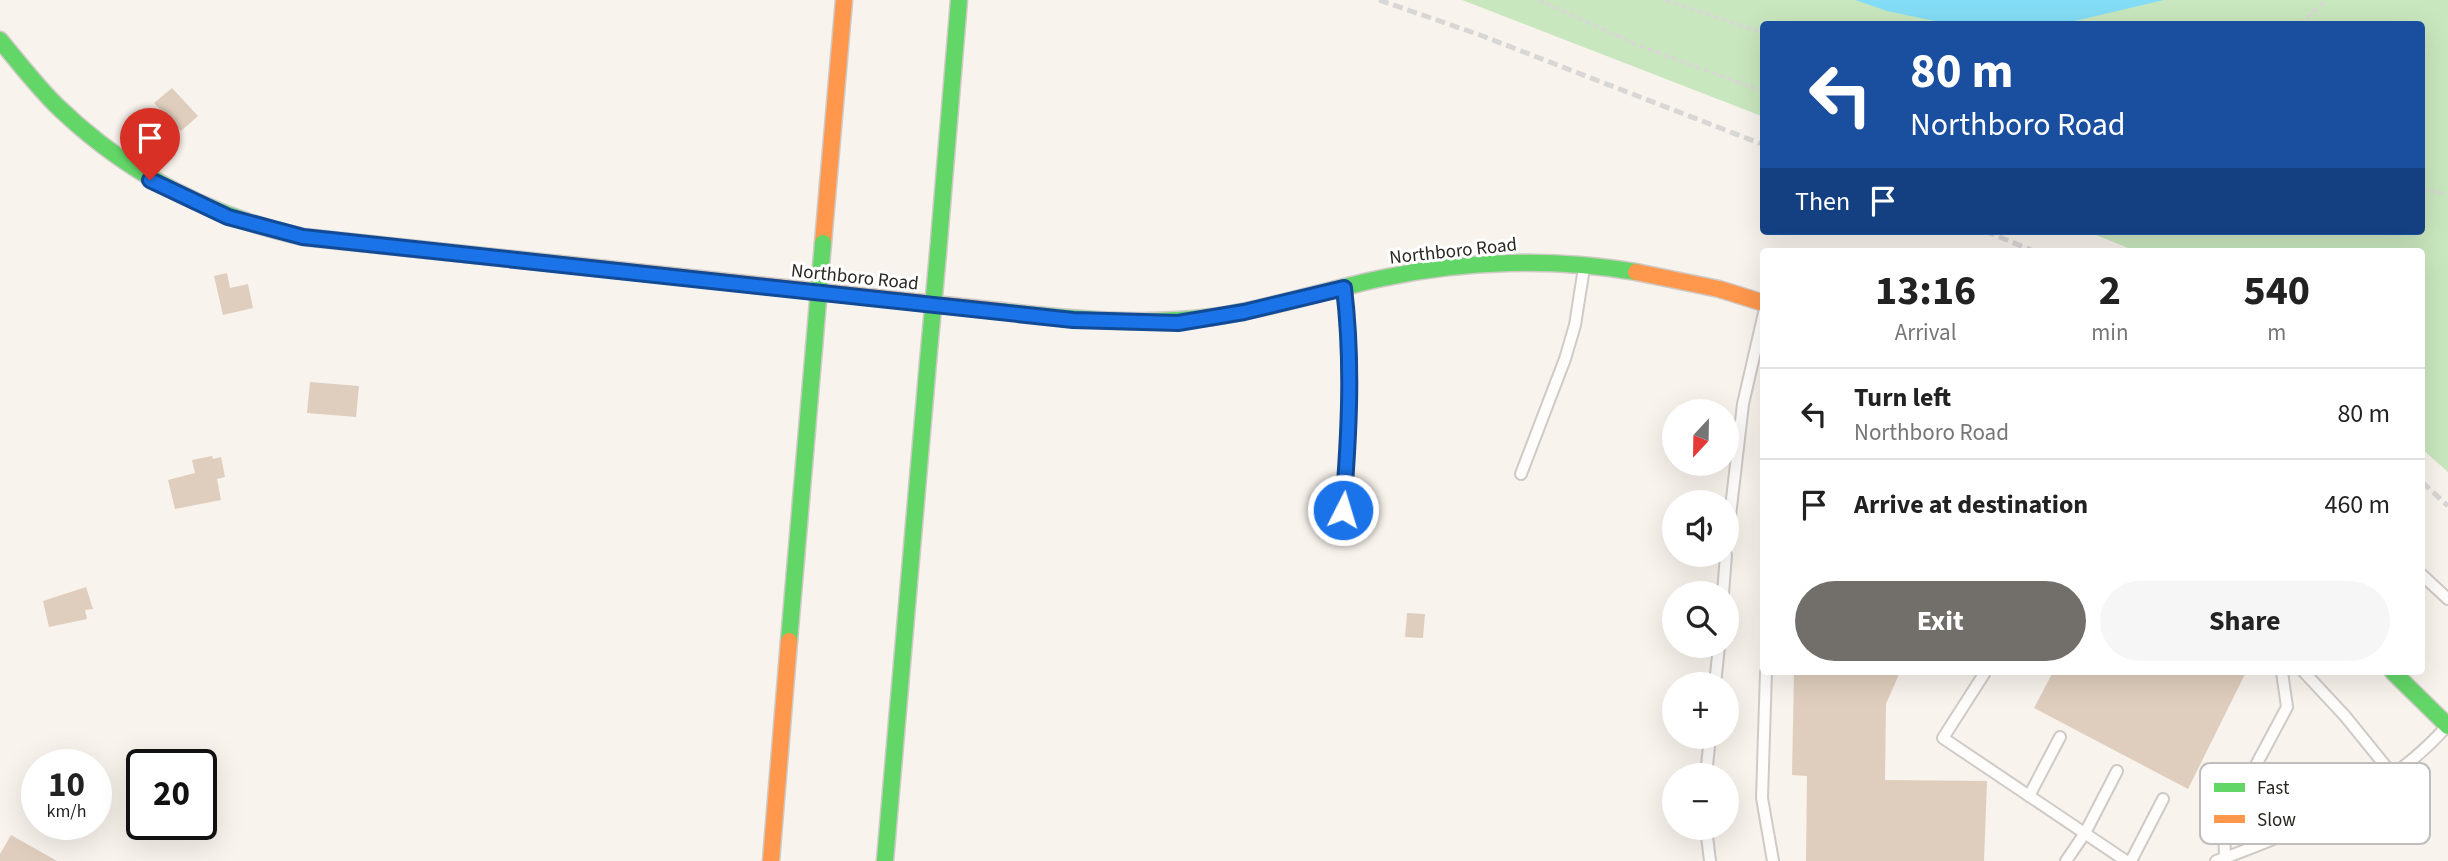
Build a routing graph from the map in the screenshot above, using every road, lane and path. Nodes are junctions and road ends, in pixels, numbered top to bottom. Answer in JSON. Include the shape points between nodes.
{"nodes":[{"id":1,"x":844,"y":0,"type":"edge"},
{"id":2,"x":959,"y":0,"type":"edge"},
{"id":3,"x":1539,"y":0,"type":"edge"},
{"id":4,"x":1665,"y":0,"type":"edge"},
{"id":5,"x":2326,"y":0,"type":"edge"},
{"id":6,"x":2304,"y":21,"type":"edge"},
{"id":7,"x":1760,"y":32,"type":"edge"},
{"id":8,"x":0,"y":40,"type":"edge"},
{"id":9,"x":1760,"y":91,"type":"edge"},
{"id":10,"x":2425,"y":190,"type":"edge"},
{"id":11,"x":2448,"y":194,"type":"edge"},
{"id":12,"x":1585,"y":265,"type":"junction"},
{"id":13,"x":1344,"y":288,"type":"junction"},
{"id":14,"x":1760,"y":302,"type":"edge"},
{"id":15,"x":1760,"y":330,"type":"edge"},
{"id":16,"x":1521,"y":474,"type":"dead end"},
{"id":17,"x":1733,"y":490,"type":"edge"},
{"id":18,"x":1343,"y":510,"type":"dead end"},
{"id":19,"x":2425,"y":578,"type":"edge"},
{"id":20,"x":2448,"y":599,"type":"edge"},
{"id":21,"x":1766,"y":675,"type":"edge"},
{"id":22,"x":1983,"y":675,"type":"edge"},
{"id":23,"x":2282,"y":675,"type":"edge"},
{"id":24,"x":2307,"y":675,"type":"edge"},
{"id":25,"x":2396,"y":675,"type":"edge"},
{"id":26,"x":2445,"y":718,"type":"edge"},
{"id":27,"x":2060,"y":737,"type":"dead end"},
{"id":28,"x":893,"y":738,"type":"junction"},
{"id":29,"x":2257,"y":763,"type":"edge"},
{"id":30,"x":2383,"y":763,"type":"edge"},
{"id":31,"x":2406,"y":763,"type":"edge"},
{"id":32,"x":2117,"y":771,"type":"dead end"},
{"id":33,"x":2029,"y":796,"type":"junction"},
{"id":34,"x":2163,"y":799,"type":"dead end"},
{"id":35,"x":2085,"y":833,"type":"junction"},
{"id":36,"x":1707,"y":840,"type":"edge"},
{"id":37,"x":2262,"y":844,"type":"edge"},
{"id":38,"x":2220,"y":860,"type":"edge"},
{"id":39,"x":771,"y":861,"type":"edge"},
{"id":40,"x":885,"y":861,"type":"edge"},
{"id":41,"x":892,"y":861,"type":"edge"},
{"id":42,"x":1710,"y":861,"type":"edge"},
{"id":43,"x":1773,"y":861,"type":"edge"},
{"id":44,"x":2066,"y":861,"type":"edge"},
{"id":45,"x":2129,"y":861,"type":"edge"}],
"edges":[{"from":1,"to":39,"type":"main road","bridge":true},
{"from":2,"to":28,"type":"main road","bridge":true},
{"from":3,"to":9,"type":"path","via":[[1637,45]]},
{"from":4,"to":7,"type":"path"},
{"from":5,"to":6,"type":"path"},
{"from":8,"to":13,"type":"main road","name":"Northboro Road","via":[[56,105],[139,173],[200,206],[277,232],[1100,322],[1200,320]]},
{"from":10,"to":11,"type":"path"},
{"from":12,"to":13,"type":"main road","name":"Northboro Road","via":[[1462,267],[1390,276]]},
{"from":12,"to":14,"type":"main road","name":"Northboro Road","via":[[1675,277]]},
{"from":12,"to":16,"type":"lane","via":[[1575,325]]},
{"from":13,"to":18,"type":"lane","via":[[1350,381]]},
{"from":15,"to":17,"type":"lane","via":[[1743,404]]},
{"from":19,"to":20,"type":"lane"},
{"from":21,"to":43,"type":"lane","via":[[1762,798]]},
{"from":22,"to":33,"type":"lane","via":[[1943,738]]},
{"from":23,"to":29,"type":"lane","via":[[2287,707]]},
{"from":24,"to":30,"type":"lane"},
{"from":25,"to":26,"type":"main road"},
{"from":26,"to":31,"type":"lane","via":[[2433,741]]},
{"from":27,"to":33,"type":"lane"},
{"from":28,"to":40,"type":"main road"},
{"from":28,"to":41,"type":"main road"},
{"from":32,"to":35,"type":"lane"},
{"from":33,"to":35,"type":"lane"},
{"from":34,"to":45,"type":"lane"},
{"from":35,"to":44,"type":"lane"},
{"from":35,"to":45,"type":"lane"},
{"from":36,"to":42,"type":"lane"},
{"from":37,"to":38,"type":"lane"}]}
